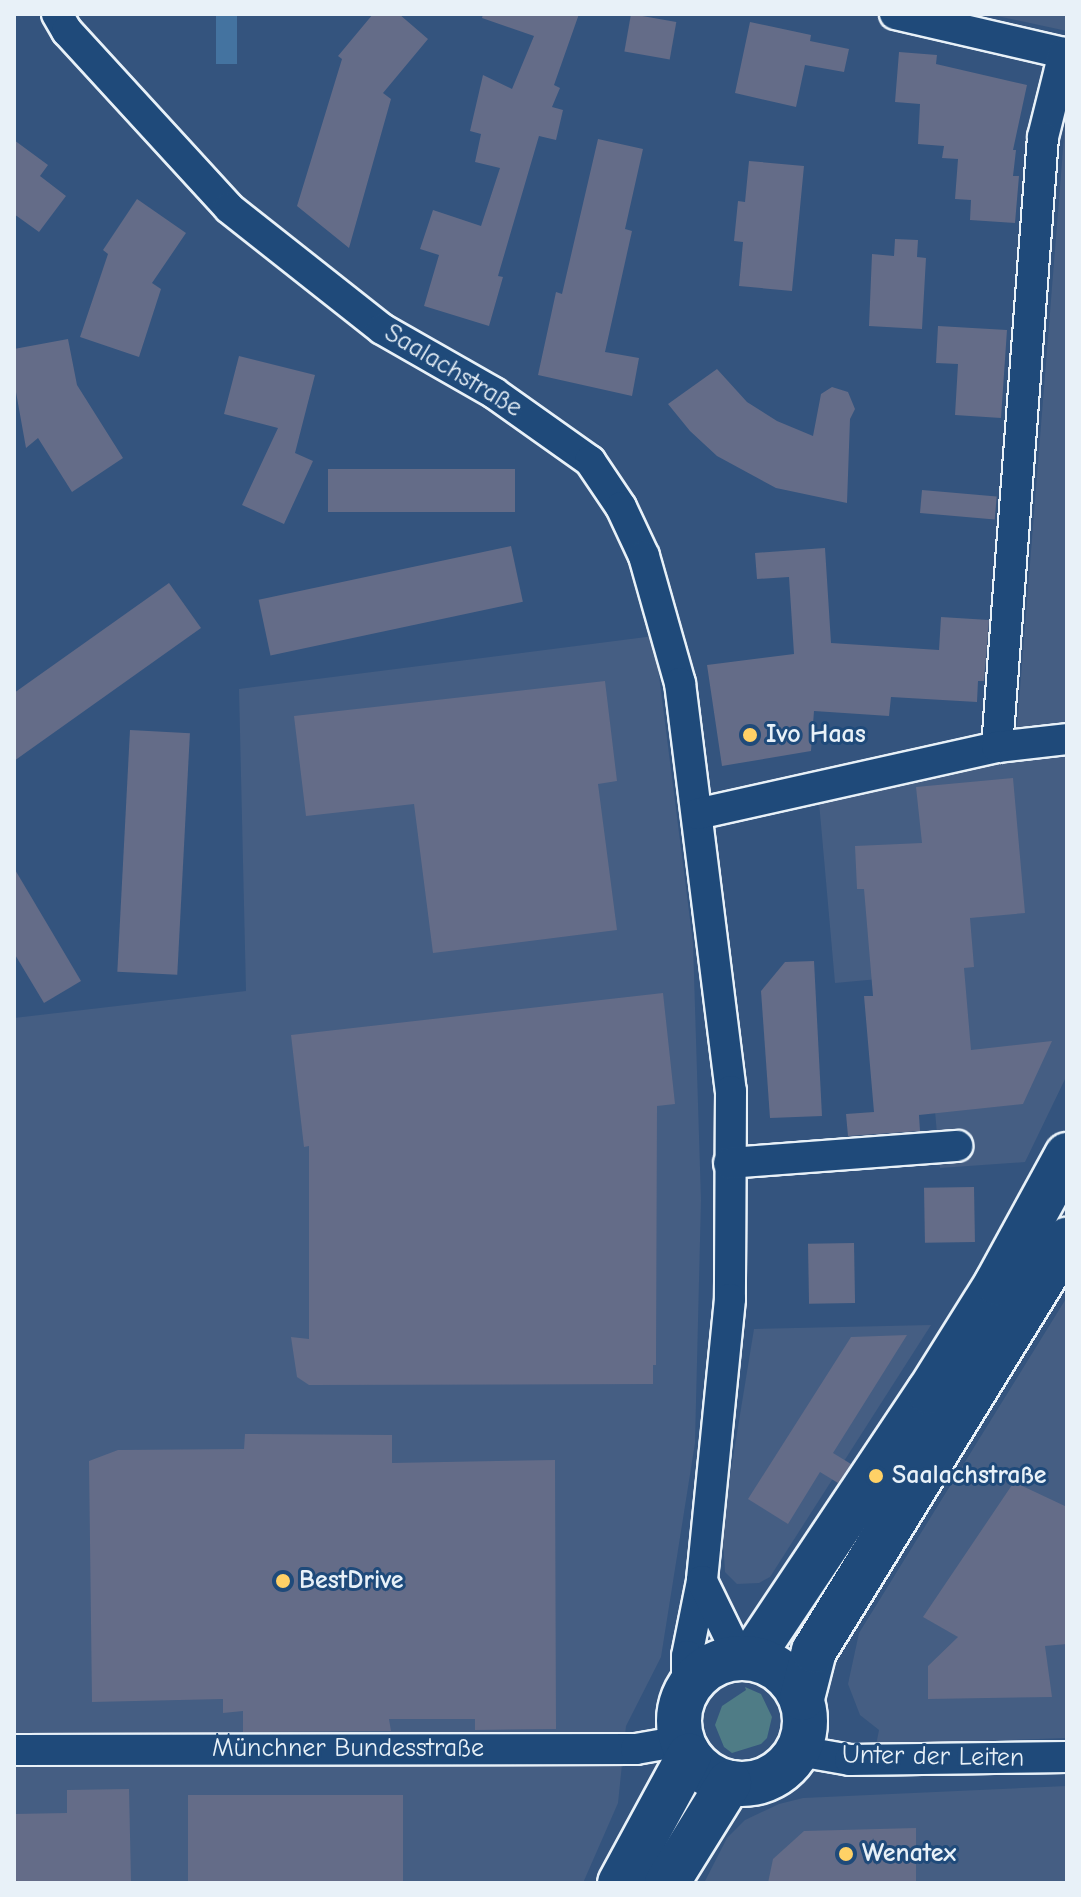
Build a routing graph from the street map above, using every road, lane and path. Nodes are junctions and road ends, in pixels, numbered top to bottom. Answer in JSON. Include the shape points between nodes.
{"nodes":[{"id":1,"x":57,"y":14,"type":"edge"},
{"id":2,"x":895,"y":14,"type":"edge"},
{"id":3,"x":1067,"y":739,"type":"edge"},
{"id":4,"x":997,"y":747,"type":"junction"},
{"id":5,"x":697,"y":814,"type":"junction"},
{"id":6,"x":957,"y":1146,"type":"dead end"},
{"id":7,"x":1067,"y":1155,"type":"edge"},
{"id":8,"x":729,"y":1163,"type":"junction"},
{"id":9,"x":1067,"y":1239,"type":"edge"},
{"id":10,"x":702,"y":1581,"type":"junction"},
{"id":11,"x":746,"y":1657,"type":"junction"},
{"id":12,"x":687,"y":1688,"type":"junction"},
{"id":13,"x":802,"y":1698,"type":"junction"},
{"id":14,"x":685,"y":1748,"type":"junction"},
{"id":15,"x":14,"y":1750,"type":"edge"},
{"id":16,"x":799,"y":1751,"type":"junction"},
{"id":17,"x":1067,"y":1757,"type":"edge"},
{"id":18,"x":729,"y":1783,"type":"junction"},
{"id":19,"x":620,"y":1883,"type":"edge"},
{"id":20,"x":667,"y":1883,"type":"edge"}],
"edges":[{"from":1,"to":5,"type":"street","name":"Saalachstraße","via":[[229,208],[382,329],[494,393],[590,461],[621,507],[644,556],[670,640]]},
{"from":2,"to":4,"type":"street","via":[[1064,53],[1043,137]]},
{"from":3,"to":4,"type":"street"},
{"from":4,"to":5,"type":"street"},
{"from":5,"to":8,"type":"street","name":"Saalachstraße","via":[[731,1091]]},
{"from":6,"to":8,"type":"street"},
{"from":7,"to":11,"type":"main road","via":[[937,1380]]},
{"from":8,"to":10,"type":"street","name":"Saalachstraße","via":[[730,1299]]},
{"from":9,"to":13,"type":"main road","via":[[814,1651]]},
{"from":10,"to":11,"type":"street"},
{"from":10,"to":12,"type":"street","name":"Saalachstraße","via":[[687,1656]]},
{"from":11,"to":12,"type":"main road","via":[[719,1661]]},
{"from":11,"to":13,"type":"main road","via":[[773,1665]]},
{"from":12,"to":14,"type":"main road","via":[[679,1714]]},
{"from":13,"to":16,"type":"main road","via":[[805,1725]]},
{"from":14,"to":15,"type":"street","name":"Münchner Bundesstraße"},
{"from":14,"to":18,"type":"main road","via":[[713,1778]]},
{"from":14,"to":19,"type":"main road"},
{"from":16,"to":17,"type":"street","name":"Unter der Leiten","via":[[850,1760]]},
{"from":16,"to":18,"type":"main road","via":[[769,1779]]},
{"from":18,"to":20,"type":"main road"}]}
